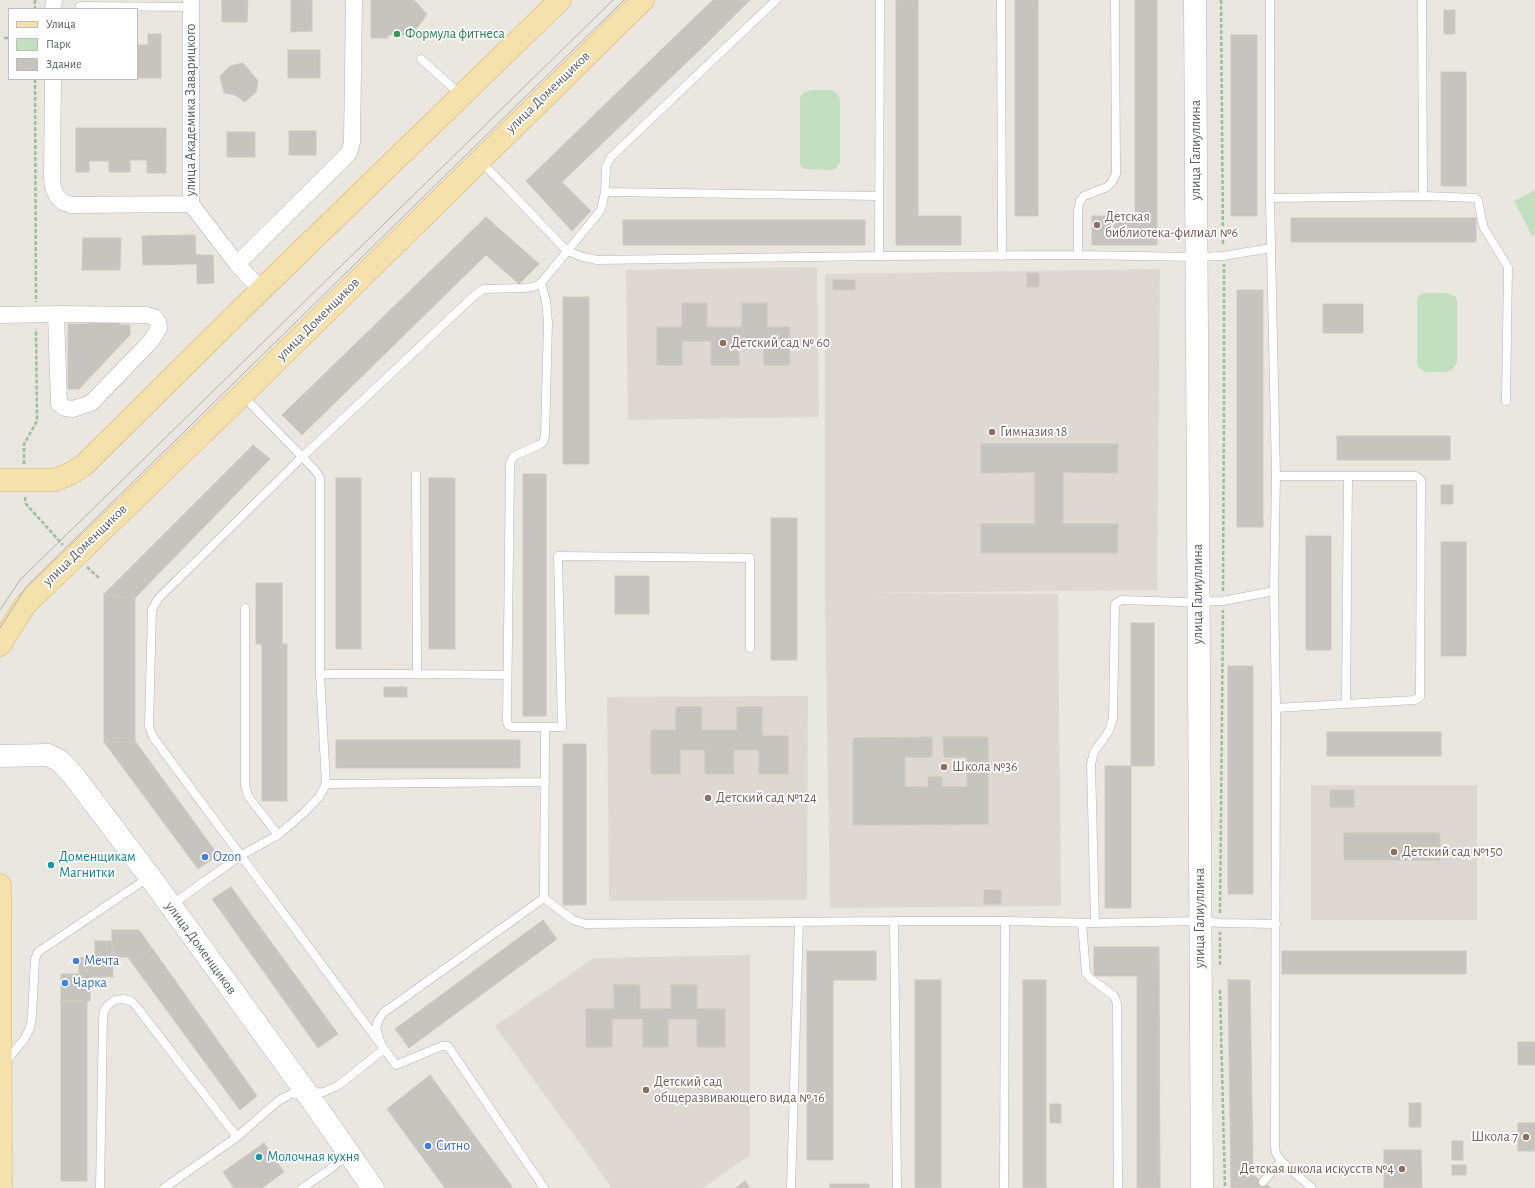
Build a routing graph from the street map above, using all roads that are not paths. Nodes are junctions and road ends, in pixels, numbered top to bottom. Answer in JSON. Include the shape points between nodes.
{"nodes":[{"id":1,"x":354,"y":0,"type":"edge"},
{"id":2,"x":643,"y":0,"type":"edge"},
{"id":3,"x":776,"y":0,"type":"edge"},
{"id":4,"x":880,"y":0,"type":"edge"},
{"id":5,"x":1001,"y":0,"type":"edge"},
{"id":6,"x":1115,"y":0,"type":"edge"},
{"id":7,"x":1195,"y":0,"type":"edge"},
{"id":8,"x":1270,"y":0,"type":"edge"},
{"id":9,"x":1422,"y":0,"type":"edge"},
{"id":10,"x":553,"y":2,"type":"edge"},
{"id":11,"x":191,"y":4,"type":"edge"},
{"id":12,"x":80,"y":6,"type":"dead end"},
{"id":13,"x":421,"y":59,"type":"dead end"},
{"id":14,"x":53,"y":80,"type":"edge"},
{"id":15,"x":461,"y":96,"type":"junction"},
{"id":16,"x":478,"y":160,"type":"junction"},
{"id":17,"x":605,"y":192,"type":"junction"},
{"id":18,"x":878,"y":196,"type":"junction"},
{"id":19,"x":1423,"y":196,"type":"junction"},
{"id":20,"x":1270,"y":198,"type":"junction"},
{"id":21,"x":191,"y":204,"type":"junction"},
{"id":22,"x":1271,"y":248,"type":"junction"},
{"id":23,"x":567,"y":251,"type":"junction"},
{"id":24,"x":1078,"y":255,"type":"junction"},
{"id":25,"x":879,"y":256,"type":"junction"},
{"id":26,"x":1002,"y":256,"type":"junction"},
{"id":27,"x":1196,"y":257,"type":"junction"},
{"id":28,"x":237,"y":264,"type":"junction"},
{"id":29,"x":541,"y":282,"type":"junction"},
{"id":30,"x":261,"y":290,"type":"junction"},
{"id":31,"x":56,"y":314,"type":"junction"},
{"id":32,"x":0,"y":315,"type":"edge"},
{"id":33,"x":242,"y":395,"type":"junction"},
{"id":34,"x":1506,"y":401,"type":"dead end"},
{"id":35,"x":302,"y":458,"type":"junction"},
{"id":36,"x":416,"y":475,"type":"dead end"},
{"id":37,"x":1276,"y":476,"type":"junction"},
{"id":38,"x":1348,"y":476,"type":"junction"},
{"id":39,"x":0,"y":480,"type":"edge"},
{"id":40,"x":1274,"y":591,"type":"junction"},
{"id":41,"x":1198,"y":601,"type":"junction"},
{"id":42,"x":245,"y":608,"type":"dead end"},
{"id":43,"x":0,"y":645,"type":"edge"},
{"id":44,"x":750,"y":648,"type":"dead end"},
{"id":45,"x":320,"y":674,"type":"junction"},
{"id":46,"x":417,"y":674,"type":"junction"},
{"id":47,"x":507,"y":675,"type":"junction"},
{"id":48,"x":1346,"y":703,"type":"junction"},
{"id":49,"x":1276,"y":708,"type":"junction"},
{"id":50,"x":545,"y":727,"type":"junction"},
{"id":51,"x":0,"y":756,"type":"edge"},
{"id":52,"x":545,"y":782,"type":"junction"},
{"id":53,"x":326,"y":784,"type":"junction"},
{"id":54,"x":278,"y":834,"type":"junction"},
{"id":55,"x":240,"y":856,"type":"junction"},
{"id":56,"x":150,"y":877,"type":"junction"},
{"id":57,"x":0,"y":885,"type":"edge"},
{"id":58,"x":544,"y":898,"type":"junction"},
{"id":59,"x":171,"y":906,"type":"junction"},
{"id":60,"x":894,"y":921,"type":"junction"},
{"id":61,"x":1005,"y":921,"type":"junction"},
{"id":62,"x":1200,"y":921,"type":"junction"},
{"id":63,"x":799,"y":922,"type":"junction"},
{"id":64,"x":1082,"y":923,"type":"junction"},
{"id":65,"x":1094,"y":923,"type":"junction"},
{"id":66,"x":1276,"y":924,"type":"junction"},
{"id":67,"x":384,"y":1050,"type":"junction"},
{"id":68,"x":1,"y":1069,"type":"junction"},
{"id":69,"x":306,"y":1092,"type":"junction"},
{"id":70,"x":237,"y":1137,"type":"junction"},
{"id":71,"x":349,"y":1154,"type":"junction"},
{"id":72,"x":1281,"y":1161,"type":"junction"},
{"id":73,"x":1263,"y":1182,"type":"dead end"},
{"id":74,"x":1,"y":1188,"type":"edge"},
{"id":75,"x":100,"y":1188,"type":"edge"},
{"id":76,"x":164,"y":1188,"type":"edge"},
{"id":77,"x":302,"y":1188,"type":"edge"},
{"id":78,"x":373,"y":1188,"type":"edge"},
{"id":79,"x":544,"y":1188,"type":"edge"},
{"id":80,"x":791,"y":1188,"type":"edge"},
{"id":81,"x":897,"y":1188,"type":"edge"},
{"id":82,"x":1004,"y":1188,"type":"edge"},
{"id":83,"x":1118,"y":1188,"type":"edge"},
{"id":84,"x":1202,"y":1188,"type":"edge"},
{"id":85,"x":1312,"y":1188,"type":"edge"}],
"edges":[{"from":1,"to":28,"type":"street","via":[[352,142],[349,153]]},
{"from":2,"to":16,"type":"main road","name":"улица Доменщиков"},
{"from":3,"to":17,"type":"lane","via":[[612,157],[606,167]]},
{"from":4,"to":18,"type":"lane"},
{"from":5,"to":26,"type":"lane"},
{"from":6,"to":24,"type":"lane","via":[[1116,174],[1107,187],[1084,196],[1080,201]]},
{"from":7,"to":27,"type":"street","name":"улица Галиуллина"},
{"from":8,"to":20,"type":"lane"},
{"from":9,"to":19,"type":"lane"},
{"from":10,"to":15,"type":"main road"},
{"from":11,"to":12,"type":"lane"},
{"from":11,"to":21,"type":"street","name":"улица Академика Заварицкого"},
{"from":13,"to":15,"type":"lane"},
{"from":14,"to":21,"type":"street","via":[[52,178],[53,188],[63,202],[71,205]]},
{"from":15,"to":30,"type":"main road"},
{"from":16,"to":23,"type":"lane"},
{"from":16,"to":33,"type":"main road","name":"улица Доменщиков"},
{"from":17,"to":18,"type":"lane"},
{"from":17,"to":23,"type":"lane","via":[[601,210]]},
{"from":18,"to":25,"type":"lane"},
{"from":19,"to":20,"type":"lane"},
{"from":19,"to":34,"type":"lane","via":[[1476,198],[1480,203],[1484,228],[1508,267]]},
{"from":20,"to":22,"type":"lane"},
{"from":21,"to":28,"type":"street","name":"улица Академика Заварицкого"},
{"from":22,"to":27,"type":"lane","via":[[1224,256]]},
{"from":22,"to":37,"type":"lane"},
{"from":23,"to":25,"type":"lane","via":[[598,260]]},
{"from":23,"to":29,"type":"lane"},
{"from":24,"to":26,"type":"lane"},
{"from":24,"to":27,"type":"lane"},
{"from":25,"to":26,"type":"lane"},
{"from":27,"to":41,"type":"street","name":"улица Галиуллина"},
{"from":28,"to":30,"type":"street","name":"улица Академика Заварицкого"},
{"from":29,"to":35,"type":"lane","via":[[524,288],[484,289],[476,294]]},
{"from":29,"to":47,"type":"lane","via":[[548,322],[545,436],[541,444],[514,456],[510,463]]},
{"from":30,"to":39,"type":"main road","via":[[84,465],[55,480]]},
{"from":31,"to":31,"type":"street","via":[[146,315],[154,317],[159,328],[152,341],[91,402],[82,407],[65,408],[59,404]]},
{"from":31,"to":32,"type":"street"},
{"from":33,"to":35,"type":"lane"},
{"from":33,"to":43,"type":"main road","name":"улица Доменщиков","via":[[24,605]]},
{"from":35,"to":45,"type":"lane","via":[[318,474],[320,483]]},
{"from":35,"to":55,"type":"lane","via":[[158,599],[152,609],[150,732]]},
{"from":36,"to":46,"type":"lane"},
{"from":37,"to":38,"type":"lane"},
{"from":37,"to":40,"type":"lane"},
{"from":38,"to":48,"type":"lane"},
{"from":38,"to":48,"type":"lane","via":[[1416,476],[1421,480],[1421,686],[1420,697],[1415,700]]},
{"from":40,"to":41,"type":"lane","via":[[1223,601]]},
{"from":40,"to":49,"type":"lane"},
{"from":41,"to":62,"type":"street","name":"улица Галиуллина"},
{"from":41,"to":65,"type":"lane","via":[[1121,600],[1115,604],[1113,718],[1109,731],[1094,752],[1091,764]]},
{"from":42,"to":54,"type":"lane","via":[[245,785],[248,796]]},
{"from":44,"to":50,"type":"lane","via":[[750,558],[558,556],[562,727]]},
{"from":45,"to":46,"type":"lane"},
{"from":45,"to":53,"type":"lane"},
{"from":46,"to":47,"type":"lane"},
{"from":47,"to":50,"type":"lane","via":[[508,725]]},
{"from":48,"to":49,"type":"lane"},
{"from":49,"to":66,"type":"lane"},
{"from":50,"to":52,"type":"lane"},
{"from":51,"to":56,"type":"street","name":"улица Доменщиков","via":[[48,755],[60,761]]},
{"from":52,"to":53,"type":"lane"},
{"from":52,"to":58,"type":"lane"},
{"from":53,"to":54,"type":"lane","via":[[319,797],[306,811]]},
{"from":54,"to":55,"type":"lane"},
{"from":55,"to":59,"type":"lane"},
{"from":55,"to":67,"type":"lane"},
{"from":56,"to":59,"type":"street","name":"улица Доменщиков"},
{"from":56,"to":68,"type":"lane","via":[[38,952],[35,959],[30,1028]]},
{"from":57,"to":68,"type":"main road"},
{"from":58,"to":63,"type":"lane","via":[[573,920],[586,924]]},
{"from":58,"to":67,"type":"lane","via":[[383,1013],[376,1028]]},
{"from":59,"to":69,"type":"street","name":"улица Доменщиков"},
{"from":60,"to":61,"type":"lane"},
{"from":60,"to":63,"type":"lane"},
{"from":60,"to":81,"type":"lane"},
{"from":61,"to":64,"type":"lane"},
{"from":61,"to":82,"type":"lane"},
{"from":62,"to":65,"type":"lane"},
{"from":62,"to":66,"type":"lane"},
{"from":62,"to":84,"type":"street","name":"улица Галиуллина"},
{"from":63,"to":80,"type":"lane"},
{"from":64,"to":65,"type":"lane"},
{"from":64,"to":83,"type":"lane","via":[[1086,973],[1114,996],[1117,1003]]},
{"from":66,"to":72,"type":"lane","via":[[1275,1148]]},
{"from":67,"to":69,"type":"lane","via":[[339,1085],[324,1092]]},
{"from":67,"to":79,"type":"lane","via":[[396,1065],[442,1046],[448,1046]]},
{"from":68,"to":74,"type":"main road"},
{"from":69,"to":70,"type":"lane","via":[[291,1094],[278,1101]]},
{"from":69,"to":71,"type":"street","name":"улица Доменщиков"},
{"from":70,"to":75,"type":"lane","via":[[136,1006],[131,1001],[115,1000],[104,1011],[103,1020]]},
{"from":70,"to":76,"type":"lane"},
{"from":71,"to":77,"type":"lane"},
{"from":71,"to":78,"type":"street","name":"улица Доменщиков"},
{"from":72,"to":73,"type":"lane"},
{"from":72,"to":85,"type":"lane"}]}
